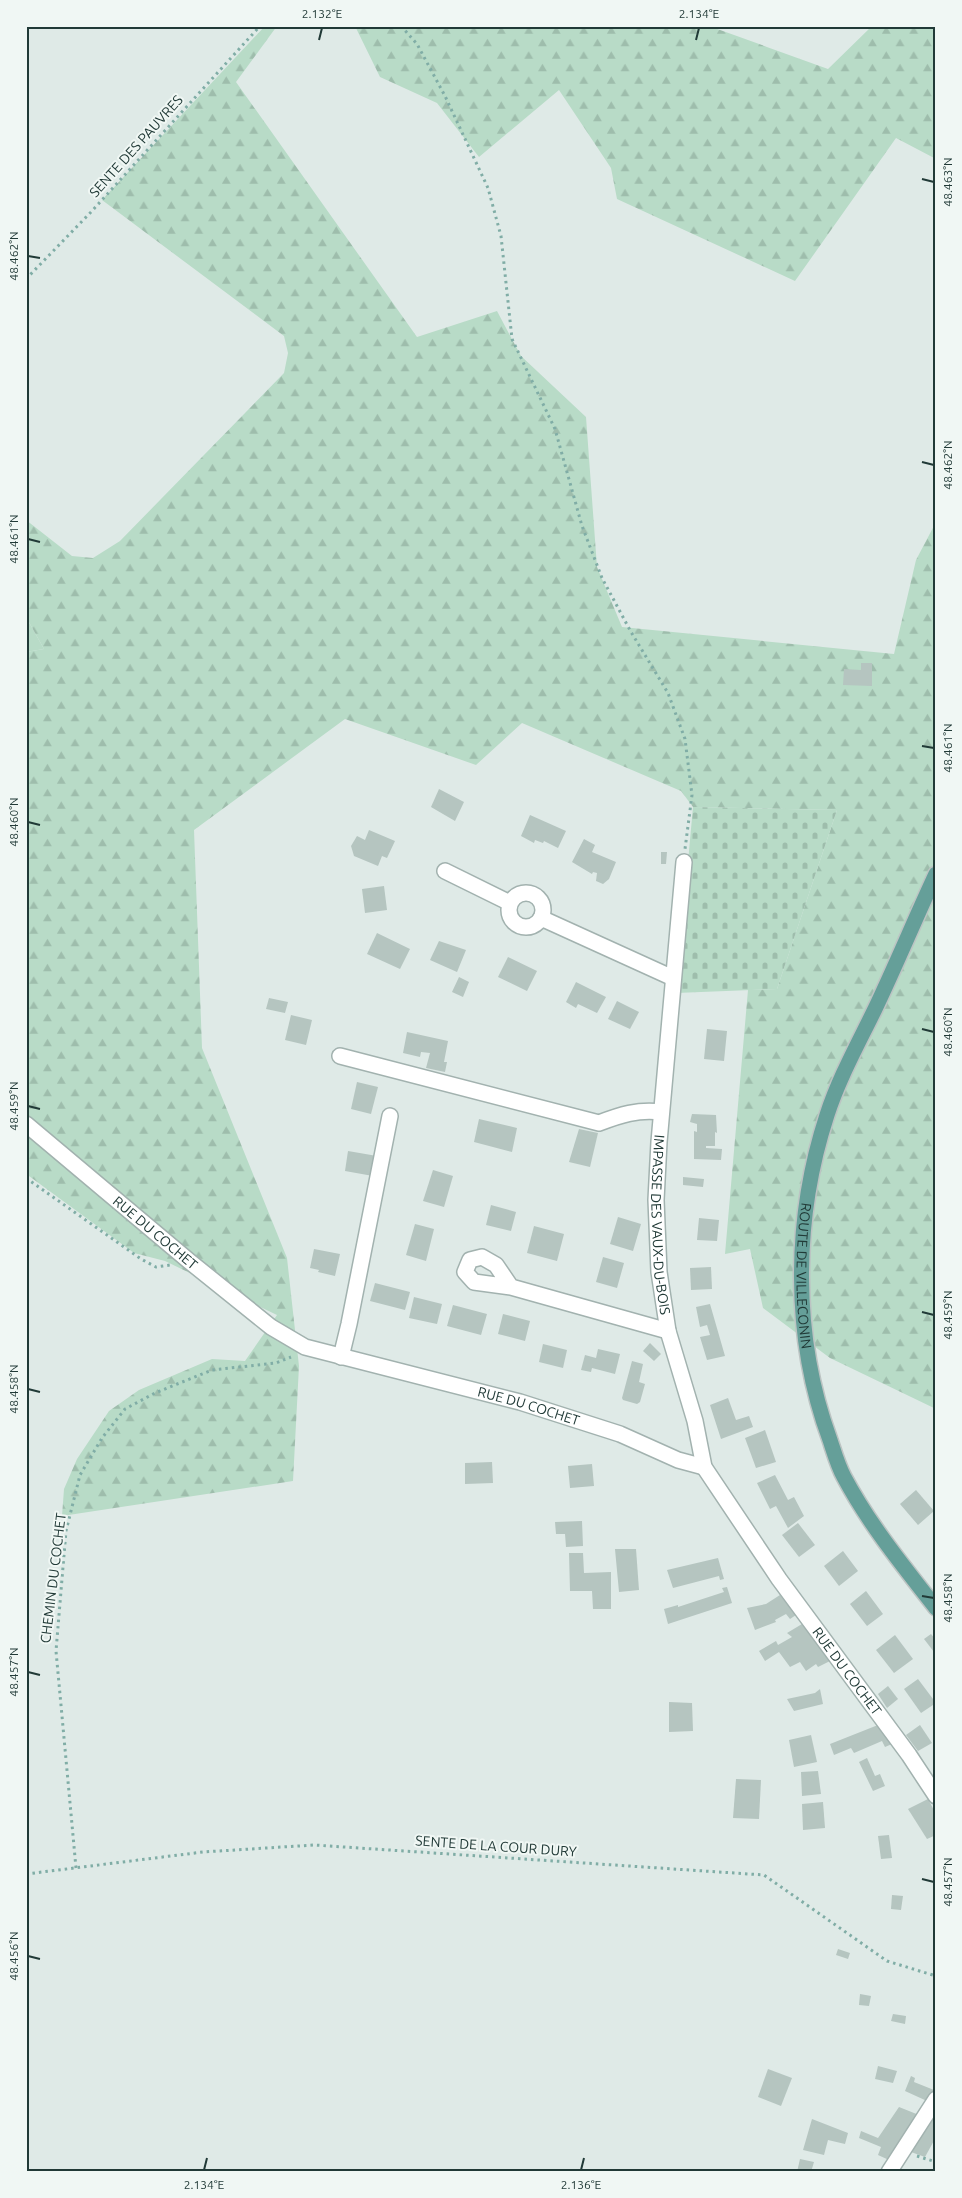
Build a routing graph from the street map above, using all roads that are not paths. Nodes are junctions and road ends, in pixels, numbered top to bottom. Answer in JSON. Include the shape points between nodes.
{"nodes":[{"id":1,"x":684,"y":862,"type":"road end"},
{"id":2,"x":445,"y":872,"type":"dead end"},
{"id":3,"x":936,"y":874,"type":"edge"},
{"id":4,"x":510,"y":902,"type":"junction"},
{"id":5,"x":541,"y":918,"type":"junction"},
{"id":6,"x":673,"y":978,"type":"junction"},
{"id":7,"x":340,"y":1056,"type":"dead end"},
{"id":8,"x":661,"y":1112,"type":"junction"},
{"id":9,"x":390,"y":1116,"type":"dead end"},
{"id":10,"x":26,"y":1124,"type":"edge"},
{"id":11,"x":511,"y":1287,"type":"dead end"},
{"id":12,"x":668,"y":1331,"type":"junction"},
{"id":13,"x":341,"y":1357,"type":"junction"},
{"id":14,"x":704,"y":1467,"type":"junction"},
{"id":15,"x":936,"y":1608,"type":"edge"},
{"id":16,"x":936,"y":1796,"type":"edge"},
{"id":17,"x":936,"y":2099,"type":"edge"},
{"id":18,"x":889,"y":2172,"type":"edge"}],
"edges":[{"from":1,"to":6,"type":"street","name":"IMPASSE DES VAUX-DU-BOIS"},
{"from":2,"to":4,"type":"street"},
{"from":3,"to":15,"type":"main road","name":"ROUTE DE VILLECONIN","via":[[827,1114],[807,1199],[802,1296],[805,1348],[819,1412],[843,1476],[884,1540]]},
{"from":4,"to":5,"type":"street","via":[[522,893],[533,894],[541,902]]},
{"from":4,"to":5,"type":"street","via":[[511,920],[521,926],[533,926]]},
{"from":5,"to":6,"type":"street"},
{"from":6,"to":8,"type":"street","name":"IMPASSE DES VAUX-DU-BOIS"},
{"from":7,"to":8,"type":"street","via":[[599,1123],[645,1110]]},
{"from":8,"to":12,"type":"street","name":"IMPASSE DES VAUX-DU-BOIS","via":[[656,1200],[659,1272]]},
{"from":9,"to":13,"type":"street"},
{"from":10,"to":13,"type":"street","name":"RUE DU COCHET","via":[[272,1327],[305,1346]]},
{"from":11,"to":12,"type":"street"},
{"from":12,"to":14,"type":"street","name":"IMPASSE DES VAUX-DU-BOIS","via":[[695,1421]]},
{"from":13,"to":14,"type":"street","name":"RUE DU COCHET","via":[[520,1402],[620,1434],[678,1460]]},
{"from":14,"to":16,"type":"street","name":"RUE DU COCHET","via":[[779,1579],[910,1755]]},
{"from":17,"to":18,"type":"street"}]}
